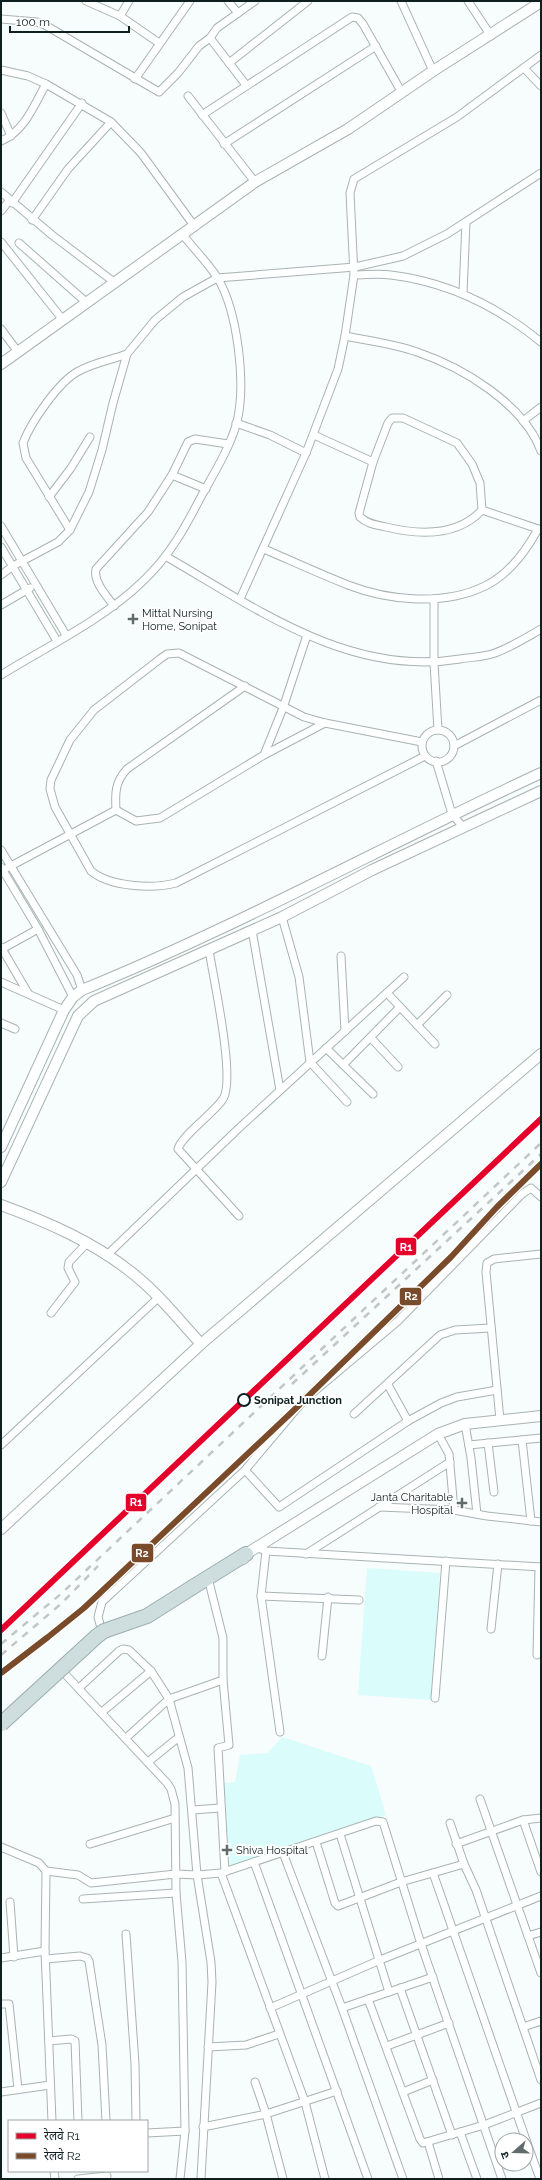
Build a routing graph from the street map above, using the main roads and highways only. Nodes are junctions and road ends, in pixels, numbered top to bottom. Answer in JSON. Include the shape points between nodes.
{"nodes":[{"id":1,"x":256,"y":1550,"type":"road end"},
{"id":2,"x":1,"y":1724,"type":"edge"}],
"edges":[{"from":1,"to":2,"type":"highway","bridge":true,"via":[[147,1616],[104,1631]]}]}
